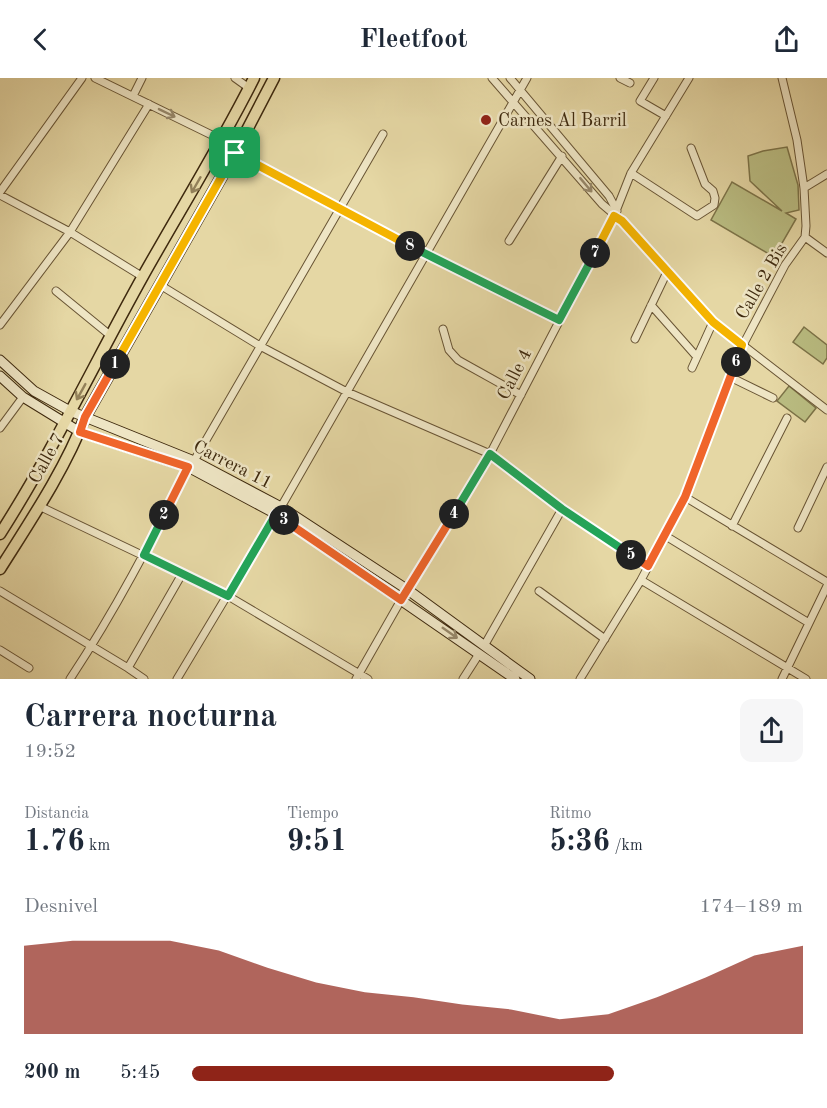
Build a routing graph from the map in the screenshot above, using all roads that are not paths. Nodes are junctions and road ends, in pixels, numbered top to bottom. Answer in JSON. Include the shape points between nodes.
{"nodes":[{"id":1,"x":82,"y":78,"type":"edge"},
{"id":2,"x":95,"y":78,"type":"edge"},
{"id":3,"x":142,"y":78,"type":"edge"},
{"id":4,"x":235,"y":78,"type":"edge"},
{"id":5,"x":274,"y":78,"type":"edge"},
{"id":6,"x":492,"y":78,"type":"edge"},
{"id":7,"x":510,"y":78,"type":"edge"},
{"id":8,"x":527,"y":78,"type":"edge"},
{"id":9,"x":620,"y":78,"type":"edge"},
{"id":10,"x":654,"y":78,"type":"edge"},
{"id":11,"x":689,"y":78,"type":"edge"},
{"id":12,"x":782,"y":78,"type":"edge"},
{"id":13,"x":252,"y":83,"type":"edge"},
{"id":14,"x":630,"y":83,"type":"dead end"},
{"id":15,"x":520,"y":89,"type":"junction"},
{"id":16,"x":133,"y":96,"type":"junction"},
{"id":17,"x":513,"y":101,"type":"junction"},
{"id":18,"x":149,"y":104,"type":"junction"},
{"id":19,"x":666,"y":116,"type":"junction"},
{"id":20,"x":383,"y":134,"type":"dead end"},
{"id":21,"x":222,"y":140,"type":"junction"},
{"id":22,"x":692,"y":148,"type":"dead end"},
{"id":23,"x":235,"y":153,"type":"junction"},
{"id":24,"x":562,"y":156,"type":"junction"},
{"id":25,"x":631,"y":173,"type":"junction"},
{"id":26,"x":827,"y":174,"type":"edge"},
{"id":27,"x":804,"y":188,"type":"junction"},
{"id":28,"x":0,"y":193,"type":"edge"},
{"id":29,"x":340,"y":210,"type":"junction"},
{"id":30,"x":616,"y":213,"type":"junction"},
{"id":31,"x":70,"y":232,"type":"junction"},
{"id":32,"x":805,"y":237,"type":"junction"},
{"id":33,"x":509,"y":241,"type":"dead end"},
{"id":34,"x":827,"y":253,"type":"edge"},
{"id":35,"x":426,"y":254,"type":"junction"},
{"id":36,"x":668,"y":270,"type":"junction"},
{"id":37,"x":143,"y":277,"type":"junction"},
{"id":38,"x":160,"y":285,"type":"junction"},
{"id":39,"x":56,"y":291,"type":"dead end"},
{"id":40,"x":651,"y":305,"type":"junction"},
{"id":41,"x":559,"y":320,"type":"junction"},
{"id":42,"x":713,"y":322,"type":"junction"},
{"id":43,"x":0,"y":325,"type":"edge"},
{"id":44,"x":442,"y":329,"type":"dead end"},
{"id":45,"x":111,"y":336,"type":"junction"},
{"id":46,"x":635,"y":339,"type":"dead end"},
{"id":47,"x":742,"y":345,"type":"junction"},
{"id":48,"x":260,"y":346,"type":"junction"},
{"id":49,"x":697,"y":357,"type":"junction"},
{"id":50,"x":0,"y":360,"type":"edge"},
{"id":51,"x":692,"y":368,"type":"dead end"},
{"id":52,"x":0,"y":376,"type":"edge"},
{"id":53,"x":730,"y":377,"type":"junction"},
{"id":54,"x":347,"y":392,"type":"junction"},
{"id":55,"x":520,"y":395,"type":"junction"},
{"id":56,"x":22,"y":397,"type":"junction"},
{"id":57,"x":773,"y":398,"type":"dead end"},
{"id":58,"x":827,"y":410,"type":"edge"},
{"id":59,"x":70,"y":411,"type":"junction"},
{"id":60,"x":85,"y":417,"type":"junction"},
{"id":61,"x":787,"y":418,"type":"dead end"},
{"id":62,"x":65,"y":423,"type":"junction"},
{"id":63,"x":0,"y":428,"type":"edge"},
{"id":64,"x":80,"y":432,"type":"junction"},
{"id":65,"x":490,"y":454,"type":"junction"},
{"id":66,"x":190,"y":464,"type":"junction"},
{"id":67,"x":827,"y":466,"type":"edge"},
{"id":68,"x":685,"y":497,"type":"junction"},
{"id":69,"x":39,"y":506,"type":"junction"},
{"id":70,"x":562,"y":509,"type":"junction"},
{"id":71,"x":279,"y":511,"type":"junction"},
{"id":72,"x":732,"y":526,"type":"junction"},
{"id":73,"x":2,"y":527,"type":"edge"},
{"id":74,"x":798,"y":528,"type":"dead end"},
{"id":75,"x":664,"y":535,"type":"junction"},
{"id":76,"x":144,"y":555,"type":"junction"},
{"id":77,"x":648,"y":566,"type":"junction"},
{"id":78,"x":0,"y":569,"type":"edge"},
{"id":79,"x":182,"y":574,"type":"junction"},
{"id":80,"x":642,"y":580,"type":"junction"},
{"id":81,"x":827,"y":582,"type":"edge"},
{"id":82,"x":827,"y":586,"type":"edge"},
{"id":83,"x":408,"y":590,"type":"junction"},
{"id":84,"x":0,"y":591,"type":"edge"},
{"id":85,"x":539,"y":591,"type":"dead end"},
{"id":86,"x":228,"y":596,"type":"junction"},
{"id":87,"x":401,"y":600,"type":"junction"},
{"id":88,"x":809,"y":623,"type":"junction"},
{"id":89,"x":605,"y":639,"type":"junction"},
{"id":90,"x":92,"y":646,"type":"junction"},
{"id":91,"x":0,"y":650,"type":"edge"},
{"id":92,"x":482,"y":650,"type":"junction"},
{"id":93,"x":28,"y":668,"type":"dead end"},
{"id":94,"x":128,"y":668,"type":"junction"},
{"id":95,"x":787,"y":668,"type":"junction"},
{"id":96,"x":358,"y":676,"type":"edge"},
{"id":97,"x":70,"y":679,"type":"edge"},
{"id":98,"x":144,"y":679,"type":"edge"},
{"id":99,"x":177,"y":679,"type":"edge"},
{"id":100,"x":368,"y":679,"type":"edge"},
{"id":101,"x":463,"y":679,"type":"edge"},
{"id":102,"x":515,"y":679,"type":"edge"},
{"id":103,"x":530,"y":679,"type":"edge"},
{"id":104,"x":580,"y":679,"type":"edge"},
{"id":105,"x":782,"y":679,"type":"edge"},
{"id":106,"x":806,"y":679,"type":"edge"}],
"edges":[{"from":1,"to":28,"type":"street"},
{"from":2,"to":16,"type":"street"},
{"from":3,"to":16,"type":"street"},
{"from":4,"to":13,"type":"street"},
{"from":5,"to":23,"type":"main road","name":"Calle 7"},
{"from":6,"to":17,"type":"street"},
{"from":7,"to":15,"type":"street"},
{"from":8,"to":15,"type":"street"},
{"from":9,"to":14,"type":"street"},
{"from":10,"to":19,"type":"street","via":[[640,101]]},
{"from":11,"to":19,"type":"street","name":"Calle 4"},
{"from":12,"to":27,"type":"street","name":"Calle 2 Bis"},
{"from":13,"to":21,"type":"main road","name":"Calle 7"},
{"from":15,"to":17,"type":"street"},
{"from":15,"to":30,"type":"street","via":[[609,196]]},
{"from":16,"to":18,"type":"street"},
{"from":17,"to":24,"type":"street"},
{"from":17,"to":35,"type":"street"},
{"from":18,"to":21,"type":"street","one_way":true},
{"from":18,"to":31,"type":"street"},
{"from":19,"to":25,"type":"street","name":"Calle 4"},
{"from":20,"to":29,"type":"street"},
{"from":21,"to":37,"type":"main road","name":"Calle 7","one_way":true},
{"from":22,"to":25,"type":"street","via":[[705,184],[715,198],[714,205],[697,216]]},
{"from":23,"to":29,"type":"street"},
{"from":23,"to":38,"type":"main road","name":"Calle 7"},
{"from":24,"to":30,"type":"street","one_way":true},
{"from":24,"to":33,"type":"street"},
{"from":25,"to":30,"type":"street","name":"Calle 4"},
{"from":26,"to":27,"type":"street"},
{"from":27,"to":32,"type":"street","name":"Calle 2 Bis"},
{"from":28,"to":31,"type":"street"},
{"from":29,"to":35,"type":"street"},
{"from":29,"to":48,"type":"street"},
{"from":30,"to":36,"type":"street"},
{"from":30,"to":41,"type":"street","name":"Calle 4"},
{"from":31,"to":37,"type":"street"},
{"from":31,"to":43,"type":"street"},
{"from":32,"to":34,"type":"street"},
{"from":32,"to":47,"type":"street","name":"Calle 2 Bis","via":[[785,265]]},
{"from":35,"to":41,"type":"street"},
{"from":35,"to":54,"type":"street"},
{"from":36,"to":40,"type":"street"},
{"from":36,"to":42,"type":"street"},
{"from":37,"to":45,"type":"main road","name":"Calle 7"},
{"from":38,"to":48,"type":"street"},
{"from":38,"to":60,"type":"main road","name":"Calle 7"},
{"from":39,"to":45,"type":"street"},
{"from":40,"to":46,"type":"street"},
{"from":40,"to":49,"type":"street"},
{"from":41,"to":55,"type":"street","name":"Calle 4"},
{"from":42,"to":47,"type":"street"},
{"from":42,"to":49,"type":"street"},
{"from":44,"to":55,"type":"street","via":[[449,350],[458,360]]},
{"from":45,"to":59,"type":"main road","name":"Calle 7","one_way":true},
{"from":47,"to":53,"type":"street","name":"Calle 2 Bis"},
{"from":47,"to":58,"type":"street"},
{"from":48,"to":54,"type":"street"},
{"from":48,"to":66,"type":"street"},
{"from":49,"to":51,"type":"street"},
{"from":50,"to":59,"type":"main road","name":"Carrera 11","via":[[33,391]]},
{"from":52,"to":56,"type":"main road","name":"Carrera 11"},
{"from":53,"to":57,"type":"street"},
{"from":53,"to":68,"type":"street","name":"Calle 2 Bis"},
{"from":54,"to":65,"type":"street"},
{"from":54,"to":71,"type":"street"},
{"from":55,"to":65,"type":"street","name":"Calle 4"},
{"from":56,"to":62,"type":"main road","name":"Carrera 11"},
{"from":56,"to":63,"type":"street"},
{"from":59,"to":60,"type":"main road","name":"Carrera 11"},
{"from":59,"to":62,"type":"main road","name":"Calle 7"},
{"from":60,"to":64,"type":"main road","name":"Calle 7"},
{"from":60,"to":66,"type":"main road","name":"Carrera 11"},
{"from":61,"to":72,"type":"street"},
{"from":62,"to":64,"type":"main road","name":"Carrera 11"},
{"from":62,"to":73,"type":"main road","name":"Calle 7"},
{"from":64,"to":66,"type":"main road","name":"Carrera 11"},
{"from":64,"to":69,"type":"main road","name":"Calle 7"},
{"from":65,"to":70,"type":"street"},
{"from":65,"to":83,"type":"street","name":"Calle 4"},
{"from":66,"to":71,"type":"main road","name":"Carrera 11"},
{"from":66,"to":76,"type":"street"},
{"from":67,"to":74,"type":"street"},
{"from":68,"to":72,"type":"street"},
{"from":68,"to":75,"type":"street","name":"Calle 2 Bis"},
{"from":69,"to":76,"type":"street"},
{"from":69,"to":78,"type":"main road","name":"Calle 7"},
{"from":70,"to":77,"type":"street"},
{"from":70,"to":92,"type":"street"},
{"from":71,"to":83,"type":"main road","name":"Carrera 11"},
{"from":71,"to":86,"type":"street"},
{"from":71,"to":87,"type":"main road","name":"Carrera 11"},
{"from":72,"to":81,"type":"street"},
{"from":75,"to":77,"type":"street","name":"Calle 2 Bis"},
{"from":75,"to":88,"type":"street"},
{"from":76,"to":79,"type":"street"},
{"from":76,"to":90,"type":"street"},
{"from":77,"to":80,"type":"street","name":"Calle 2 Bis"},
{"from":79,"to":86,"type":"street"},
{"from":79,"to":94,"type":"street"},
{"from":80,"to":89,"type":"street","name":"Calle 2 Bis"},
{"from":80,"to":95,"type":"street"},
{"from":82,"to":88,"type":"street"},
{"from":83,"to":87,"type":"street","name":"Calle 4"},
{"from":83,"to":92,"type":"main road","name":"Carrera 11"},
{"from":84,"to":90,"type":"street"},
{"from":85,"to":89,"type":"street"},
{"from":86,"to":96,"type":"street"},
{"from":86,"to":99,"type":"street"},
{"from":87,"to":92,"type":"main road","name":"Carrera 11","one_way":true},
{"from":87,"to":96,"type":"street","name":"Calle 4"},
{"from":88,"to":95,"type":"street"},
{"from":89,"to":104,"type":"street","name":"Calle 2 Bis"},
{"from":90,"to":94,"type":"street"},
{"from":90,"to":97,"type":"street"},
{"from":91,"to":93,"type":"street"},
{"from":92,"to":101,"type":"street"},
{"from":92,"to":102,"type":"main road","name":"Carrera 11"},
{"from":92,"to":103,"type":"main road","name":"Carrera 11"},
{"from":94,"to":98,"type":"street"},
{"from":95,"to":105,"type":"street"},
{"from":95,"to":106,"type":"street"},
{"from":96,"to":100,"type":"street"}]}
